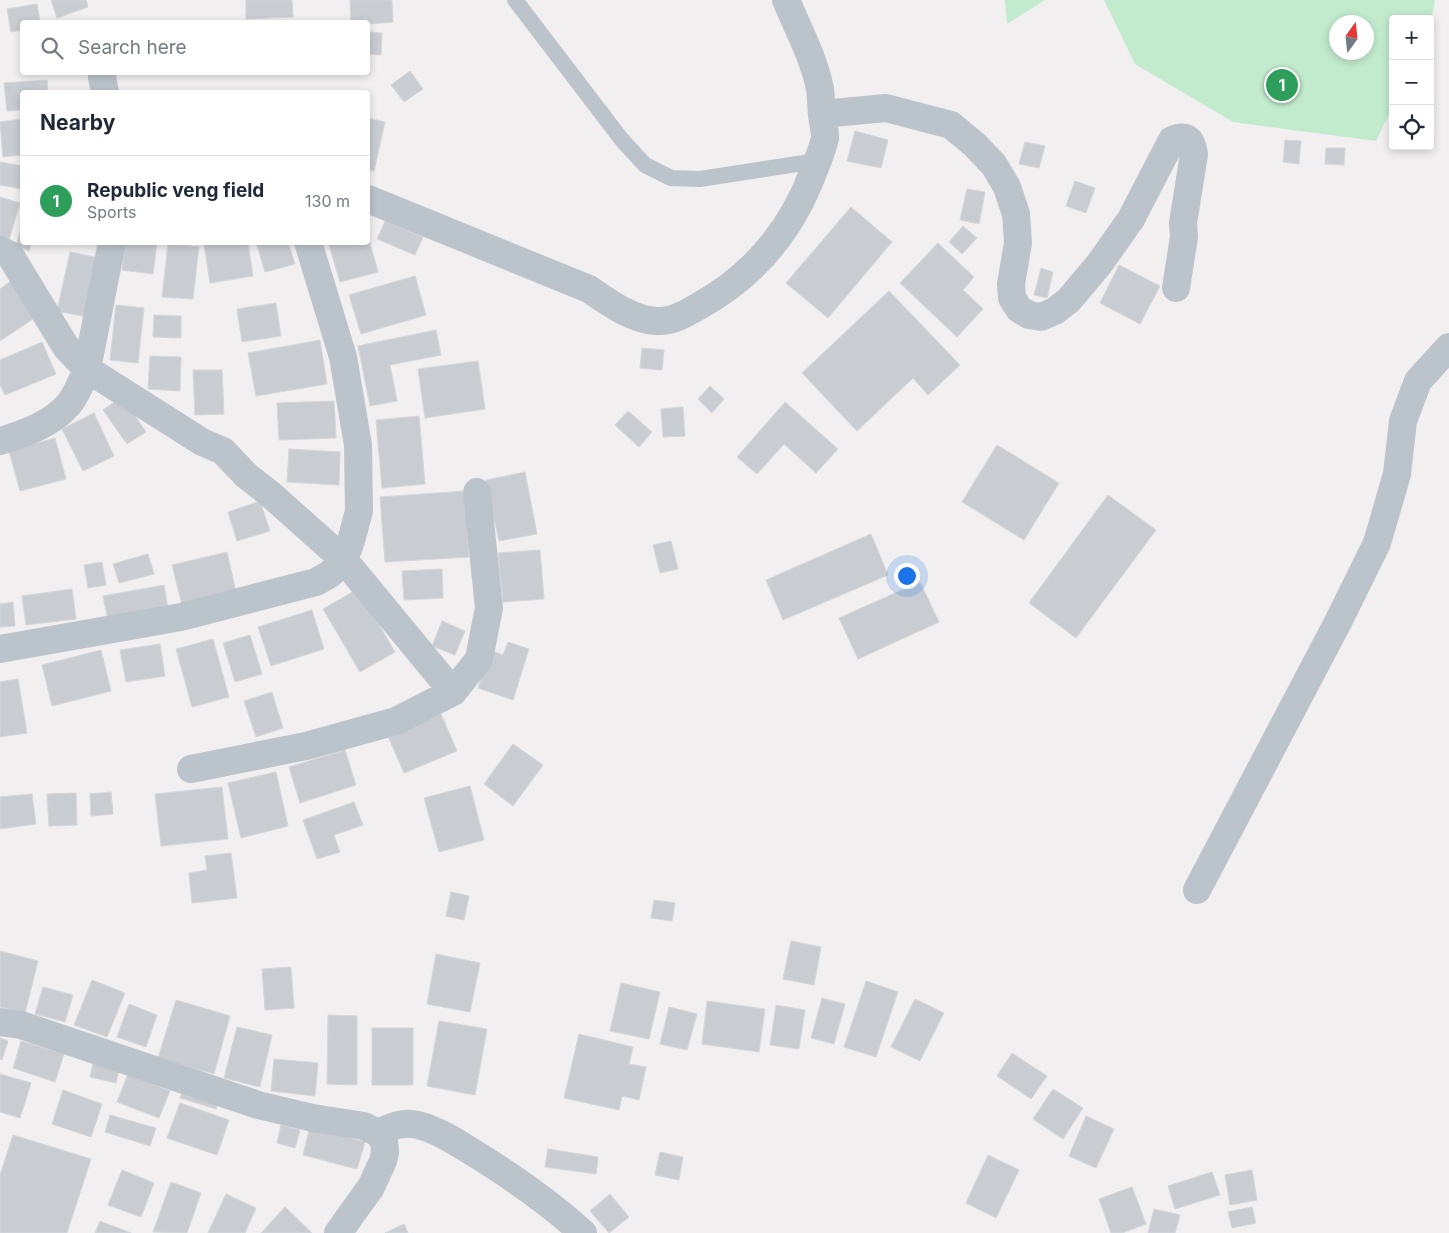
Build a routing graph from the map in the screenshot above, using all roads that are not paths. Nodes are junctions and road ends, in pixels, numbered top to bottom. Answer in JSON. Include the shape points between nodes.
{"nodes":[{"id":1,"x":515,"y":0,"type":"edge"},
{"id":2,"x":786,"y":0,"type":"edge"},
{"id":3,"x":822,"y":114,"type":"junction"},
{"id":4,"x":817,"y":161,"type":"junction"},
{"id":5,"x":370,"y":200,"type":"edge"},
{"id":6,"x":111,"y":245,"type":"edge"},
{"id":7,"x":309,"y":245,"type":"edge"},
{"id":8,"x":0,"y":250,"type":"edge"},
{"id":9,"x":1176,"y":288,"type":"dead end"},
{"id":10,"x":1449,"y":347,"type":"edge"},
{"id":11,"x":87,"y":369,"type":"junction"},
{"id":12,"x":0,"y":441,"type":"edge"},
{"id":13,"x":477,"y":492,"type":"dead end"},
{"id":14,"x":344,"y":560,"type":"junction"},
{"id":15,"x":0,"y":649,"type":"edge"},
{"id":16,"x":453,"y":692,"type":"junction"},
{"id":17,"x":191,"y":769,"type":"dead end"},
{"id":18,"x":1197,"y":890,"type":"dead end"},
{"id":19,"x":0,"y":1022,"type":"edge"},
{"id":20,"x":378,"y":1133,"type":"junction"},
{"id":21,"x":338,"y":1233,"type":"edge"},
{"id":22,"x":583,"y":1233,"type":"edge"}],
"edges":[{"from":1,"to":4,"type":"lane","via":[[622,140],[645,165],[671,178],[700,179]]},
{"from":2,"to":3,"type":"street","via":[[812,61],[820,88]]},
{"from":3,"to":4,"type":"street","via":[[825,138]]},
{"from":3,"to":9,"type":"street","via":[[886,108],[951,125],[975,145],[994,165],[1007,186],[1016,214],[1018,243],[1011,284],[1012,298],[1019,309],[1041,317],[1055,311],[1083,284],[1131,219],[1172,140],[1188,139],[1193,144],[1194,154]]},
{"from":4,"to":5,"type":"street","via":[[804,197],[790,221],[745,275],[714,298],[672,319],[657,322],[623,310],[589,289]]},
{"from":6,"to":11,"type":"street"},
{"from":7,"to":14,"type":"street","via":[[343,357],[358,445],[359,511]]},
{"from":8,"to":11,"type":"street","via":[[10,255],[66,347]]},
{"from":10,"to":18,"type":"street","via":[[1418,381],[1403,421],[1397,474],[1377,543]]},
{"from":11,"to":12,"type":"street","via":[[68,405],[36,428]]},
{"from":11,"to":14,"type":"street","via":[[202,442],[223,451],[247,476]]},
{"from":13,"to":16,"type":"street","via":[[490,608],[479,658]]},
{"from":14,"to":15,"type":"street","via":[[316,582],[181,617]]},
{"from":14,"to":16,"type":"street"},
{"from":16,"to":17,"type":"street","via":[[396,721],[306,746]]},
{"from":19,"to":20,"type":"street","via":[[21,1025],[258,1105],[364,1126]]},
{"from":20,"to":21,"type":"street","via":[[384,1141],[384,1161],[371,1187]]},
{"from":20,"to":22,"type":"street","via":[[404,1123],[417,1124],[440,1133],[520,1182]]}]}
